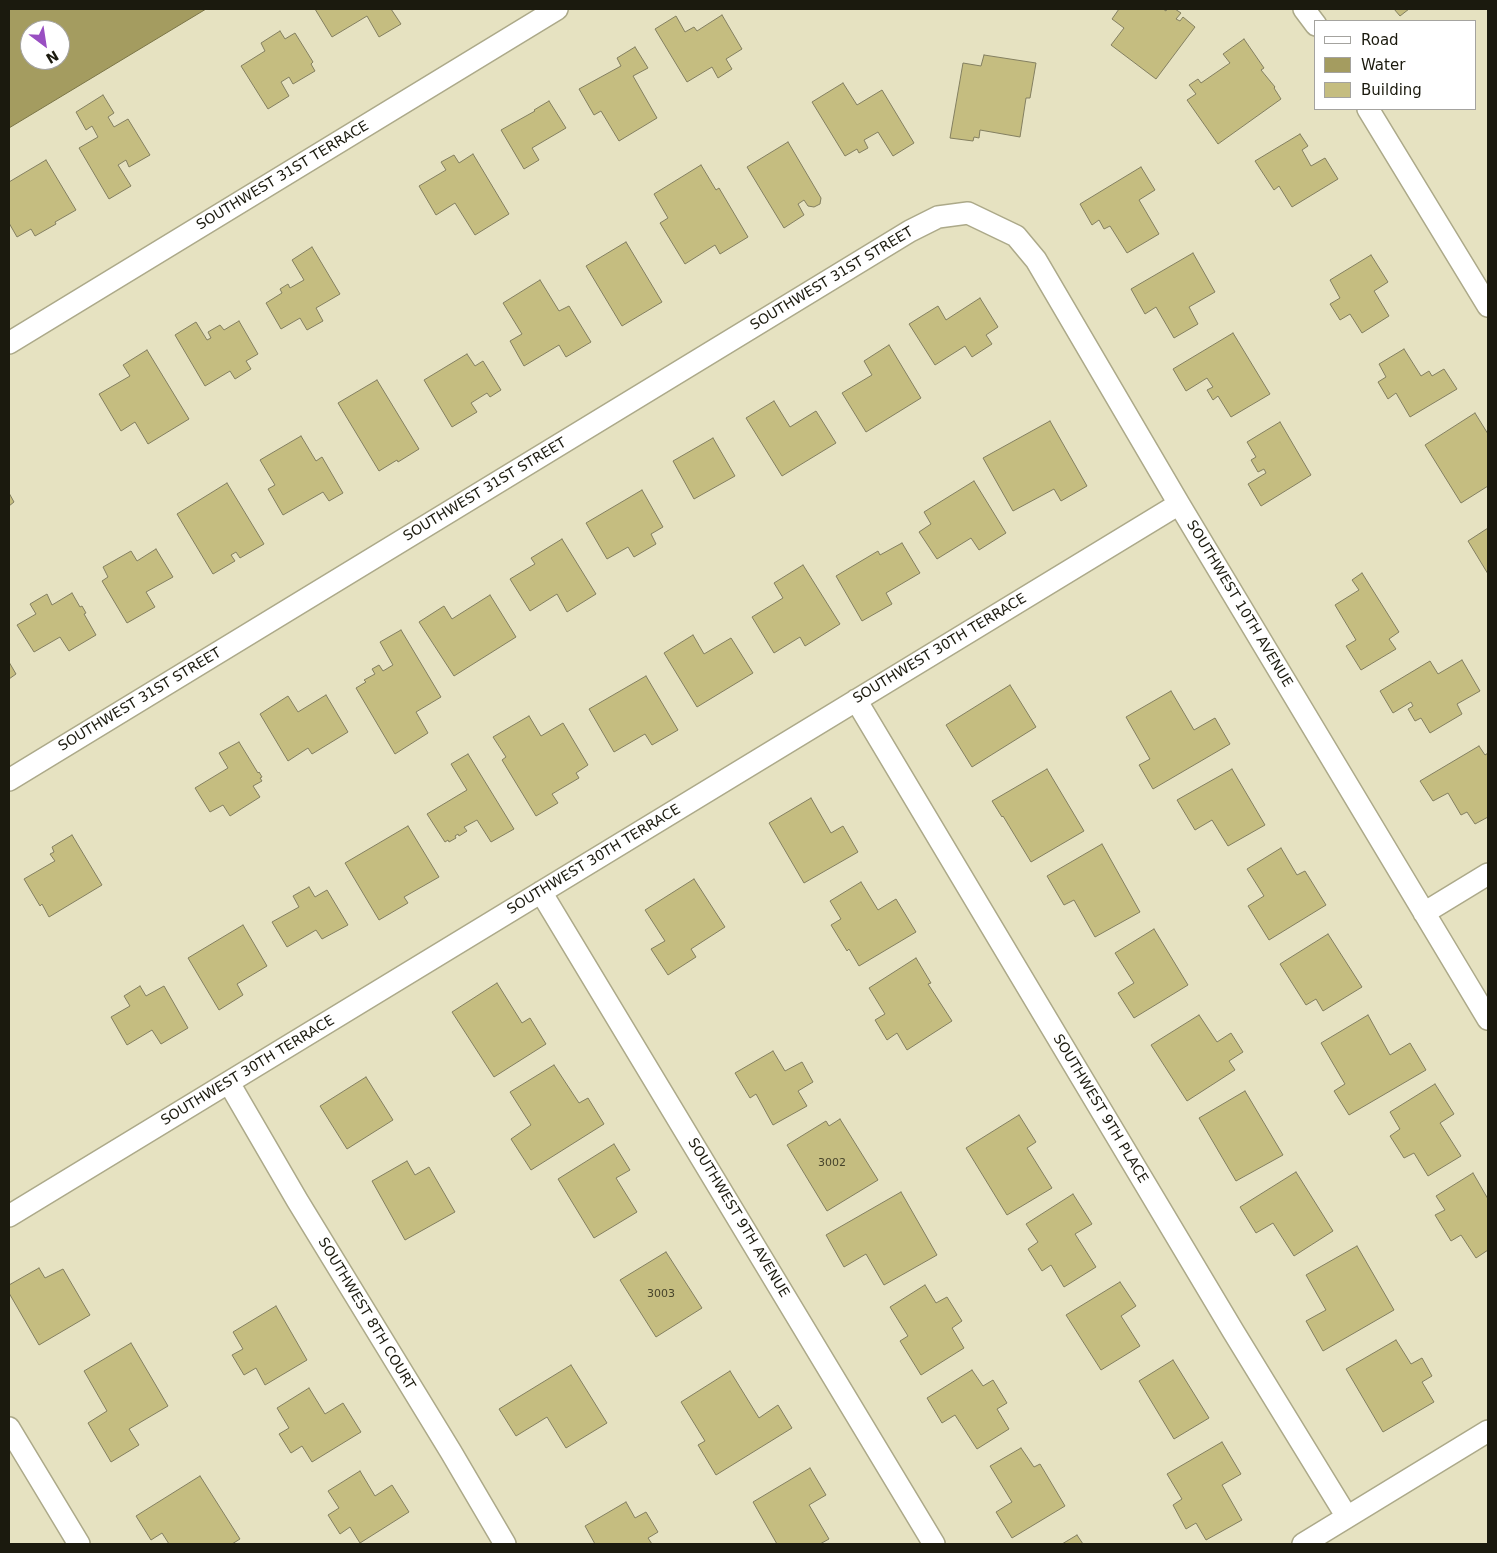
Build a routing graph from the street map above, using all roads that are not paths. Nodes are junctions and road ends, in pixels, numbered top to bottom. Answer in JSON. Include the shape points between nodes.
{"nodes":[{"id":1,"x":557,"y":9,"type":"edge"},
{"id":2,"x":1304,"y":9,"type":"edge"},
{"id":3,"x":1314,"y":22,"type":"edge"},
{"id":4,"x":1369,"y":110,"type":"edge"},
{"id":5,"x":968,"y":213,"type":"joint"},
{"id":6,"x":1488,"y":306,"type":"edge"},
{"id":7,"x":9,"y":343,"type":"edge"},
{"id":8,"x":1179,"y":504,"type":"junction"},
{"id":9,"x":856,"y":700,"type":"junction"},
{"id":10,"x":9,"y":780,"type":"edge"},
{"id":11,"x":1488,"y":874,"type":"edge"},
{"id":12,"x":542,"y":892,"type":"junction"},
{"id":13,"x":1424,"y":913,"type":"junction"},
{"id":14,"x":1488,"y":1019,"type":"edge"},
{"id":15,"x":229,"y":1083,"type":"junction"},
{"id":16,"x":9,"y":1216,"type":"edge"},
{"id":17,"x":9,"y":1428,"type":"edge"},
{"id":18,"x":1488,"y":1431,"type":"edge"},
{"id":19,"x":1347,"y":1517,"type":"junction"},
{"id":20,"x":78,"y":1544,"type":"edge"},
{"id":21,"x":505,"y":1544,"type":"edge"},
{"id":22,"x":934,"y":1544,"type":"edge"},
{"id":23,"x":1303,"y":1544,"type":"edge"}],
"edges":[{"from":1,"to":7,"type":"street","name":"SOUTHWEST 31ST TERRACE"},
{"from":2,"to":3,"type":"street"},
{"from":4,"to":6,"type":"street"},
{"from":5,"to":8,"type":"street","name":"SOUTHWEST 10TH AVENUE","via":[[1016,236],[1036,260]]},
{"from":5,"to":10,"type":"street","name":"SOUTHWEST 31ST STREET","via":[[938,217],[910,231]]},
{"from":8,"to":9,"type":"street","name":"SOUTHWEST 30TH TERRACE"},
{"from":8,"to":13,"type":"street","name":"SOUTHWEST 10TH AVENUE"},
{"from":9,"to":12,"type":"street","name":"SOUTHWEST 30TH TERRACE"},
{"from":9,"to":19,"type":"street","name":"SOUTHWEST 9TH PLACE"},
{"from":11,"to":13,"type":"street"},
{"from":12,"to":15,"type":"street","name":"SOUTHWEST 30TH TERRACE"},
{"from":12,"to":22,"type":"street","name":"SOUTHWEST 9TH AVENUE"},
{"from":13,"to":14,"type":"street","name":"SOUTHWEST 10TH AVENUE"},
{"from":15,"to":16,"type":"street","name":"SOUTHWEST 30TH TERRACE"},
{"from":15,"to":21,"type":"street","name":"SOUTHWEST 8TH COURT","via":[[296,1200]]},
{"from":17,"to":20,"type":"street"},
{"from":18,"to":19,"type":"street"},
{"from":19,"to":23,"type":"street"}]}
